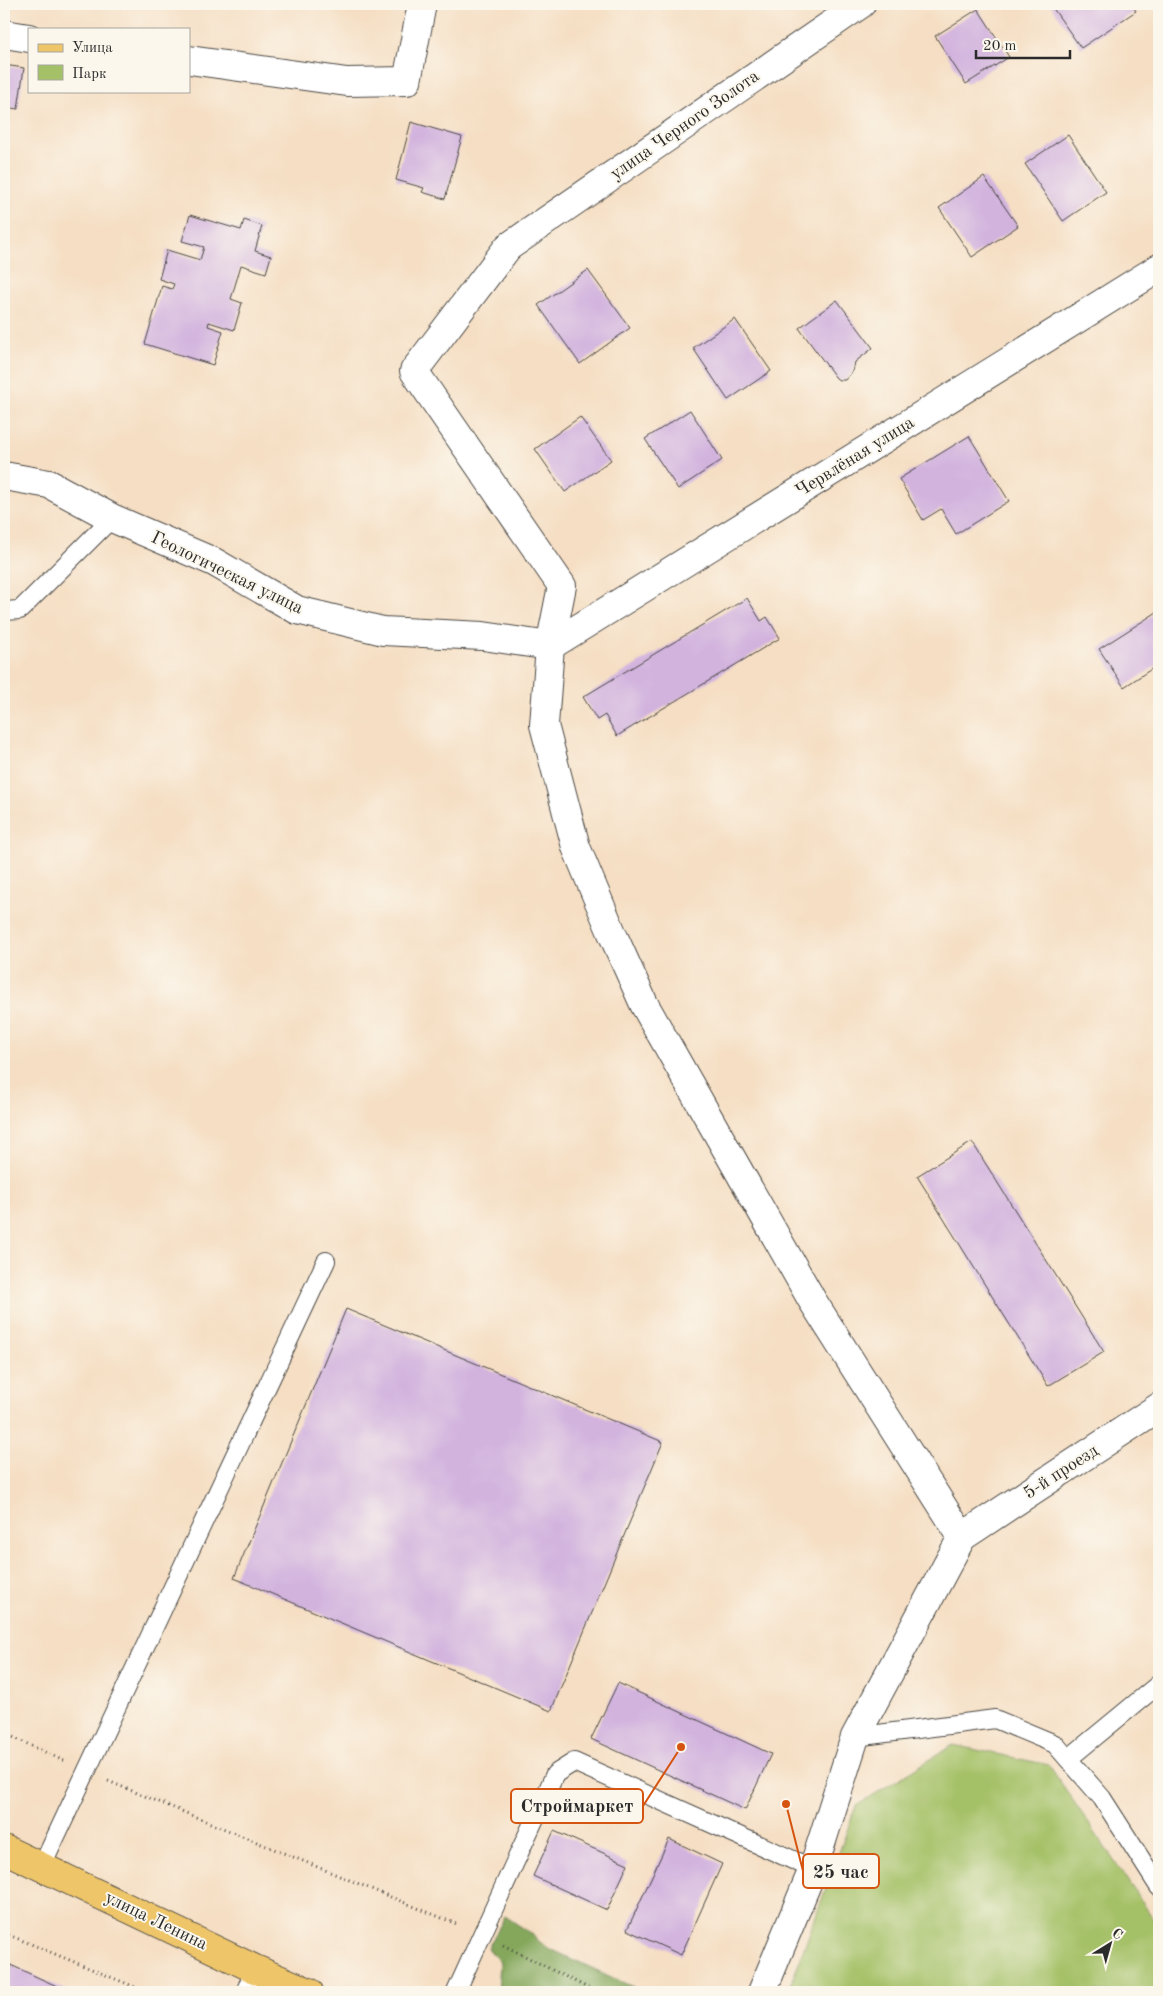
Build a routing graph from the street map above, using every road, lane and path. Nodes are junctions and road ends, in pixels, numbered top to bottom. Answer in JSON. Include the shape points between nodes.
{"nodes":[{"id":1,"x":422,"y":4,"type":"edge"},
{"id":2,"x":861,"y":4,"type":"edge"},
{"id":3,"x":4,"y":34,"type":"edge"},
{"id":4,"x":28,"y":38,"type":"edge"},
{"id":5,"x":190,"y":60,"type":"edge"},
{"id":6,"x":1159,"y":268,"type":"edge"},
{"id":7,"x":4,"y":476,"type":"edge"},
{"id":8,"x":112,"y":518,"type":"junction"},
{"id":9,"x":4,"y":611,"type":"edge"},
{"id":10,"x":550,"y":646,"type":"junction"},
{"id":11,"x":326,"y":1261,"type":"dead end"},
{"id":12,"x":1159,"y":1407,"type":"edge"},
{"id":13,"x":962,"y":1537,"type":"junction"},
{"id":14,"x":1159,"y":1684,"type":"edge"},
{"id":15,"x":4,"y":1733,"type":"edge"},
{"id":16,"x":855,"y":1737,"type":"junction"},
{"id":17,"x":1068,"y":1759,"type":"junction"},
{"id":18,"x":86,"y":1772,"type":"junction"},
{"id":19,"x":4,"y":1849,"type":"edge"},
{"id":20,"x":42,"y":1866,"type":"junction"},
{"id":21,"x":813,"y":1869,"type":"junction"},
{"id":22,"x":1159,"y":1887,"type":"edge"},
{"id":23,"x":4,"y":1933,"type":"edge"},
{"id":24,"x":482,"y":1935,"type":"junction"},
{"id":25,"x":250,"y":1981,"type":"edge"},
{"id":26,"x":147,"y":1992,"type":"edge"},
{"id":27,"x":309,"y":1992,"type":"edge"},
{"id":28,"x":456,"y":1992,"type":"edge"},
{"id":29,"x":596,"y":1992,"type":"edge"},
{"id":30,"x":762,"y":1992,"type":"edge"}],
"edges":[{"from":1,"to":5,"type":"street","via":[[407,81],[347,82]]},
{"from":2,"to":10,"type":"street","name":"улица Черного Золота","via":[[508,247],[414,371],[562,586]]},
{"from":3,"to":4,"type":"street"},
{"from":6,"to":10,"type":"street","name":"Червлёная улица"},
{"from":7,"to":8,"type":"street","name":"Геологическая улица","via":[[49,484]]},
{"from":8,"to":9,"type":"lane","via":[[20,610]]},
{"from":8,"to":10,"type":"street","name":"Геологическая улица","via":[[214,562],[297,610],[383,631],[483,636]]},
{"from":10,"to":13,"type":"street","via":[[544,726],[576,847],[644,1004],[812,1300]]},
{"from":11,"to":18,"type":"lane"},
{"from":12,"to":13,"type":"street","name":"5-й проезд"},
{"from":13,"to":16,"type":"street"},
{"from":14,"to":17,"type":"lane"},
{"from":15,"to":18,"type":"path"},
{"from":16,"to":17,"type":"lane","via":[[995,1719],[1055,1744]]},
{"from":16,"to":21,"type":"street"},
{"from":17,"to":22,"type":"lane","via":[[1102,1798]]},
{"from":18,"to":20,"type":"lane"},
{"from":18,"to":24,"type":"path"},
{"from":19,"to":20,"type":"main road","name":"улица Ленина"},
{"from":20,"to":25,"type":"main road","name":"улица Ленина"},
{"from":21,"to":24,"type":"lane","via":[[574,1762],[555,1774]]},
{"from":21,"to":30,"type":"street"},
{"from":23,"to":26,"type":"path"},
{"from":24,"to":28,"type":"lane"},
{"from":24,"to":29,"type":"path"},
{"from":25,"to":27,"type":"main road","name":"улица Ленина"}]}
